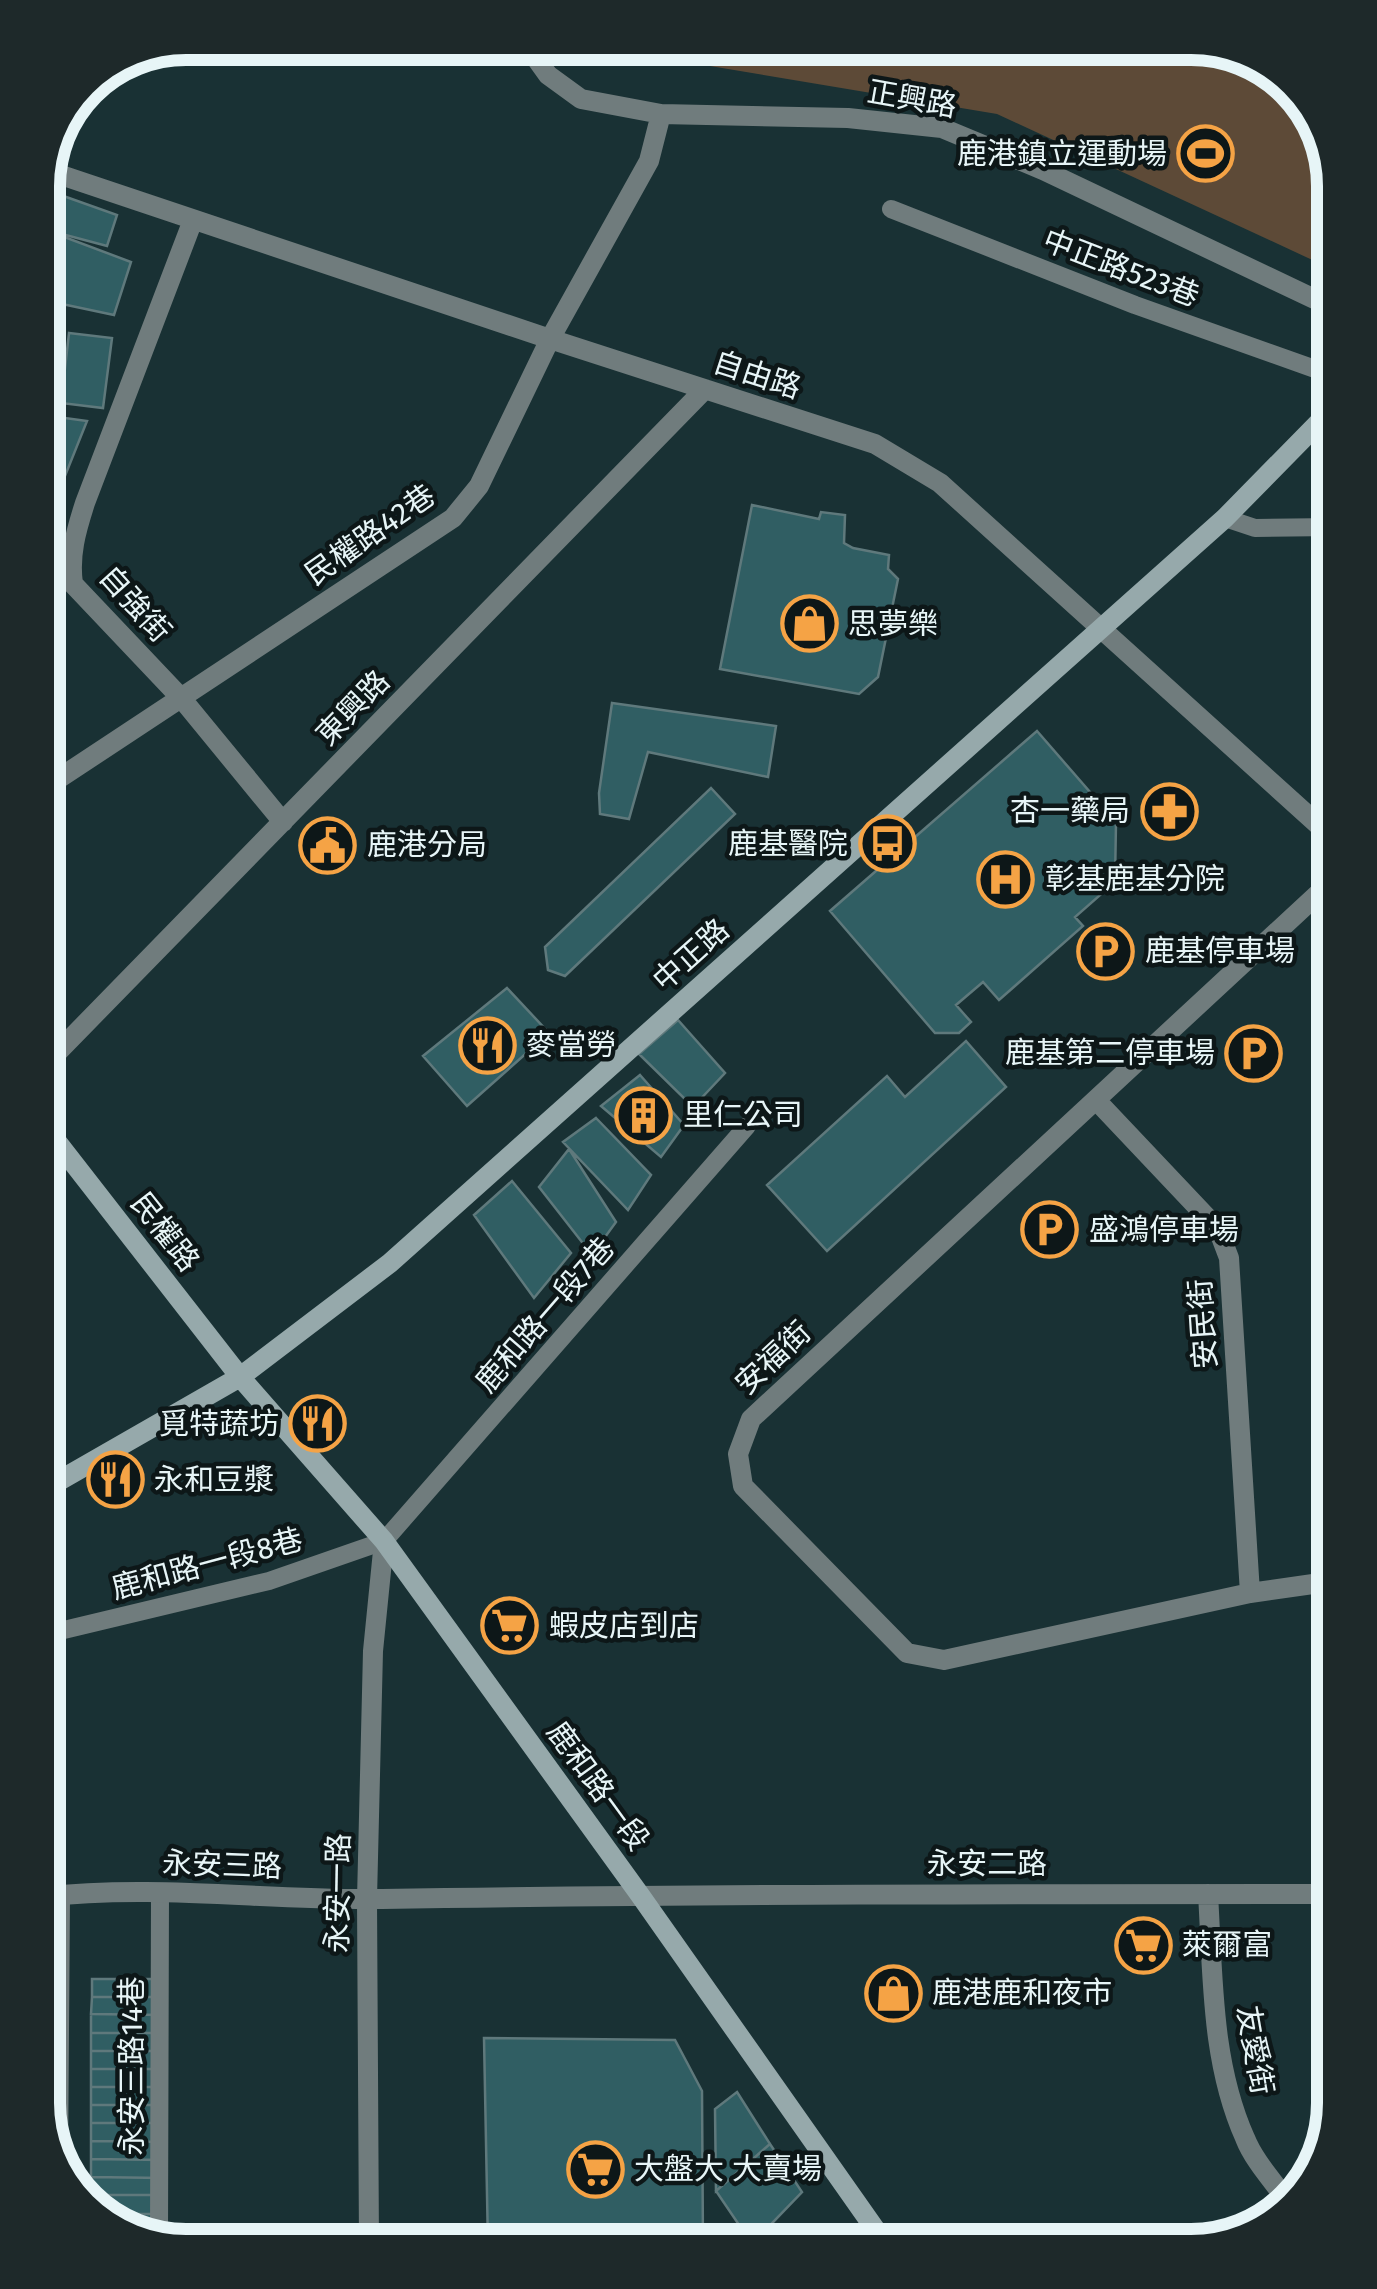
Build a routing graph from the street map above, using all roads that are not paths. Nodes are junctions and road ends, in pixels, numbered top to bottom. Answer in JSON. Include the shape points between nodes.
{"nodes":[{"id":1,"x":538,"y":60,"type":"edge"},
{"id":2,"x":661,"y":114,"type":"junction"},
{"id":3,"x":60,"y":175,"type":"edge"},
{"id":4,"x":891,"y":208,"type":"dead end"},
{"id":5,"x":193,"y":220,"type":"junction"},
{"id":6,"x":1317,"y":300,"type":"edge"},
{"id":7,"x":550,"y":339,"type":"junction"},
{"id":8,"x":1317,"y":369,"type":"edge"},
{"id":9,"x":704,"y":389,"type":"junction"},
{"id":10,"x":1317,"y":424,"type":"edge"},
{"id":11,"x":1225,"y":518,"type":"junction"},
{"id":12,"x":1317,"y":528,"type":"edge"},
{"id":13,"x":60,"y":562,"type":"edge"},
{"id":14,"x":70,"y":563,"type":"junction"},
{"id":15,"x":1101,"y":629,"type":"junction"},
{"id":16,"x":182,"y":699,"type":"junction"},
{"id":17,"x":60,"y":778,"type":"edge"},
{"id":18,"x":283,"y":822,"type":"junction"},
{"id":19,"x":1317,"y":824,"type":"edge"},
{"id":20,"x":1317,"y":895,"type":"edge"},
{"id":21,"x":60,"y":1050,"type":"edge"},
{"id":22,"x":1096,"y":1100,"type":"junction"},
{"id":23,"x":747,"y":1126,"type":"dead end"},
{"id":24,"x":60,"y":1146,"type":"edge"},
{"id":25,"x":240,"y":1377,"type":"junction"},
{"id":26,"x":60,"y":1480,"type":"edge"},
{"id":27,"x":384,"y":1541,"type":"junction"},
{"id":28,"x":1317,"y":1584,"type":"edge"},
{"id":29,"x":1250,"y":1593,"type":"junction"},
{"id":30,"x":60,"y":1631,"type":"edge"},
{"id":31,"x":160,"y":1892,"type":"junction"},
{"id":32,"x":1208,"y":1894,"type":"junction"},
{"id":33,"x":1317,"y":1894,"type":"edge"},
{"id":34,"x":640,"y":1895,"type":"junction"},
{"id":35,"x":60,"y":1896,"type":"edge"},
{"id":36,"x":368,"y":1899,"type":"junction"},
{"id":37,"x":1281,"y":2191,"type":"edge"},
{"id":38,"x":159,"y":2226,"type":"edge"},
{"id":39,"x":368,"y":2229,"type":"edge"},
{"id":40,"x":876,"y":2229,"type":"edge"}],
"edges":[{"from":1,"to":2,"type":"street","name":"正興路","via":[[582,100]]},
{"from":2,"to":6,"type":"street","name":"正興路","via":[[848,118],[942,128]]},
{"from":2,"to":7,"type":"street","name":"民權路42巷","via":[[649,161]]},
{"from":3,"to":5,"type":"street","name":"自由路"},
{"from":4,"to":8,"type":"lane","name":"中正路523巷"},
{"from":5,"to":7,"type":"street","name":"自由路"},
{"from":5,"to":14,"type":"street","name":"自強街","via":[[85,503]]},
{"from":7,"to":9,"type":"street","name":"自由路"},
{"from":7,"to":16,"type":"street","name":"民權路42巷","via":[[479,486],[452,518]]},
{"from":9,"to":15,"type":"street","name":"自由路","via":[[875,444],[940,483]]},
{"from":9,"to":18,"type":"street","name":"東興路"},
{"from":10,"to":11,"type":"main road","name":"中正路"},
{"from":11,"to":12,"type":"lane","via":[[1255,528]]},
{"from":11,"to":15,"type":"main road","name":"中正路"},
{"from":13,"to":14,"type":"lane"},
{"from":14,"to":16,"type":"street","name":"自強街","via":[[73,584]]},
{"from":15,"to":19,"type":"street","name":"自由路"},
{"from":15,"to":25,"type":"main road","name":"中正路","via":[[390,1263]]},
{"from":16,"to":17,"type":"street","name":"民權路42巷"},
{"from":16,"to":18,"type":"street","name":"自強街"},
{"from":18,"to":21,"type":"street","name":"東興路"},
{"from":20,"to":22,"type":"street","name":"安福街"},
{"from":22,"to":29,"type":"street","name":"安民街","via":[[1218,1229],[1228,1258]]},
{"from":22,"to":29,"type":"street","name":"安福街","via":[[751,1419],[738,1454],[743,1486],[908,1653],[944,1660]]},
{"from":23,"to":27,"type":"lane","name":"鹿和路一段7巷"},
{"from":24,"to":25,"type":"main road","name":"民權路"},
{"from":25,"to":26,"type":"main road","name":"中正路"},
{"from":25,"to":27,"type":"main road","name":"鹿和路一段"},
{"from":27,"to":30,"type":"lane","name":"鹿和路一段8巷","via":[[269,1581]]},
{"from":27,"to":34,"type":"main road","name":"鹿和路一段"},
{"from":27,"to":36,"type":"street","name":"永安一路","via":[[373,1651]]},
{"from":28,"to":29,"type":"street","name":"安福街"},
{"from":31,"to":35,"type":"street","name":"永安三路"},
{"from":31,"to":36,"type":"street","name":"永安三路"},
{"from":31,"to":38,"type":"lane","name":"永安三路14巷"},
{"from":32,"to":33,"type":"street","name":"永安二路"},
{"from":32,"to":34,"type":"street","name":"永安二路"},
{"from":32,"to":37,"type":"street","name":"友愛街","via":[[1217,2036],[1230,2098],[1246,2142]]},
{"from":34,"to":36,"type":"street","name":"永安三路"},
{"from":34,"to":40,"type":"main road","name":"鹿和路一段"},
{"from":36,"to":39,"type":"street","name":"永安一路"}]}
